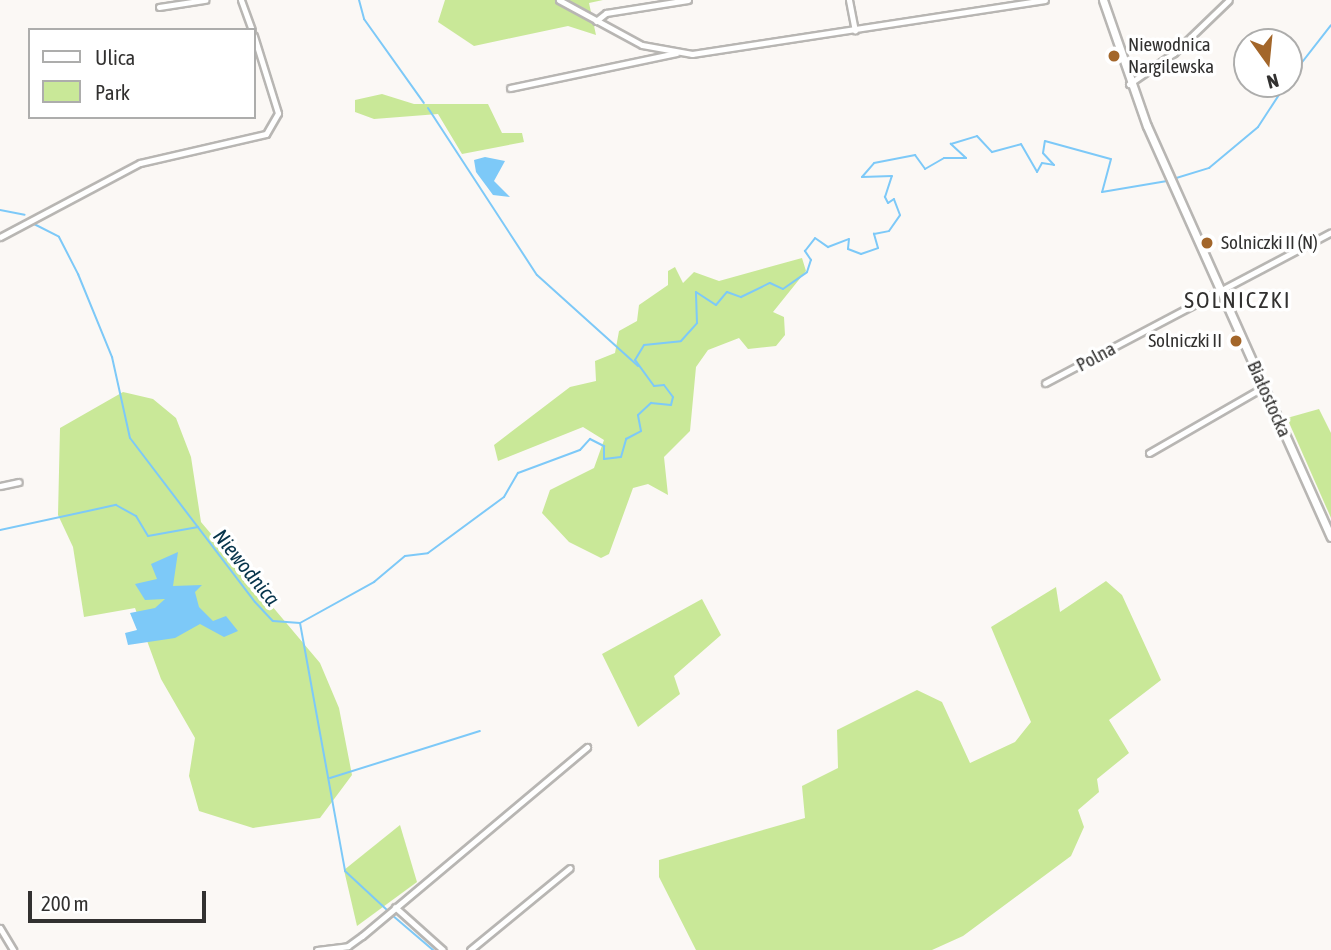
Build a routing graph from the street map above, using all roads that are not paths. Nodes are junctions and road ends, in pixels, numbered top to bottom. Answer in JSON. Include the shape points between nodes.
{"nodes":[{"id":1,"x":205,"y":0,"type":"edge"},
{"id":2,"x":242,"y":0,"type":"edge"},
{"id":3,"x":559,"y":0,"type":"edge"},
{"id":4,"x":688,"y":0,"type":"edge"},
{"id":5,"x":849,"y":0,"type":"edge"},
{"id":6,"x":1045,"y":0,"type":"edge"},
{"id":7,"x":1103,"y":0,"type":"edge"},
{"id":8,"x":1229,"y":0,"type":"edge"},
{"id":9,"x":159,"y":7,"type":"dead end"},
{"id":10,"x":596,"y":21,"type":"junction"},
{"id":11,"x":251,"y":28,"type":"edge"},
{"id":12,"x":855,"y":30,"type":"junction"},
{"id":13,"x":256,"y":42,"type":"edge"},
{"id":14,"x":676,"y":53,"type":"junction"},
{"id":15,"x":1129,"y":84,"type":"junction"},
{"id":16,"x":510,"y":88,"type":"dead end"},
{"id":17,"x":1331,"y":232,"type":"edge"},
{"id":18,"x":0,"y":237,"type":"edge"},
{"id":19,"x":1221,"y":291,"type":"junction"},
{"id":20,"x":1045,"y":383,"type":"dead end"},
{"id":21,"x":1264,"y":387,"type":"junction"},
{"id":22,"x":1149,"y":453,"type":"dead end"},
{"id":23,"x":19,"y":482,"type":"dead end"},
{"id":24,"x":0,"y":486,"type":"edge"},
{"id":25,"x":1331,"y":537,"type":"edge"},
{"id":26,"x":587,"y":747,"type":"dead end"},
{"id":27,"x":570,"y":868,"type":"dead end"},
{"id":28,"x":395,"y":907,"type":"junction"},
{"id":29,"x":0,"y":928,"type":"edge"},
{"id":30,"x":13,"y":950,"type":"edge"},
{"id":31,"x":317,"y":950,"type":"edge"},
{"id":32,"x":443,"y":950,"type":"edge"},
{"id":33,"x":470,"y":950,"type":"edge"}],
"edges":[{"from":1,"to":9,"type":"street"},
{"from":2,"to":11,"type":"street"},
{"from":3,"to":10,"type":"street"},
{"from":4,"to":10,"type":"street","via":[[606,13]]},
{"from":5,"to":12,"type":"street"},
{"from":6,"to":12,"type":"street"},
{"from":7,"to":15,"type":"street","name":"Białostocka"},
{"from":8,"to":15,"type":"street","via":[[1174,53]]},
{"from":10,"to":14,"type":"street","via":[[642,45]]},
{"from":12,"to":14,"type":"street"},
{"from":13,"to":18,"type":"street","via":[[278,113],[266,134],[116,173]]},
{"from":14,"to":16,"type":"street"},
{"from":15,"to":19,"type":"street","name":"Białostocka"},
{"from":17,"to":19,"type":"street","name":"Polna"},
{"from":19,"to":20,"type":"street","name":"Polna"},
{"from":19,"to":21,"type":"street","name":"Białostocka"},
{"from":21,"to":22,"type":"street"},
{"from":21,"to":25,"type":"street","name":"Białostocka"},
{"from":23,"to":24,"type":"street"},
{"from":26,"to":28,"type":"street"},
{"from":27,"to":33,"type":"street"},
{"from":28,"to":31,"type":"street","via":[[348,946]]},
{"from":28,"to":32,"type":"street"},
{"from":29,"to":30,"type":"street"}]}
